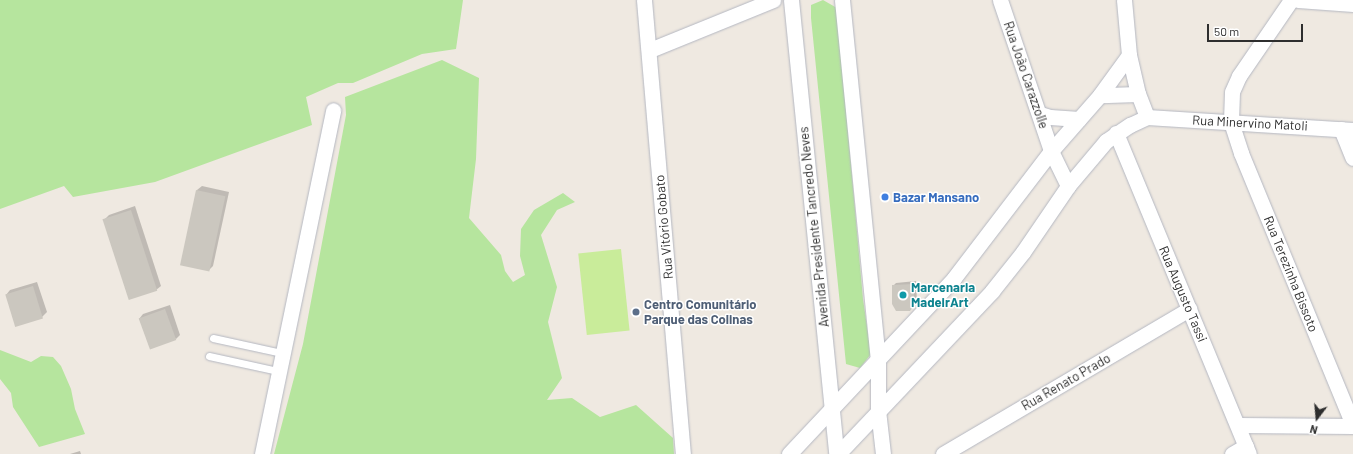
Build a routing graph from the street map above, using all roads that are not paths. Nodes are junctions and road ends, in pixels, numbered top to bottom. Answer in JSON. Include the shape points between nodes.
{"nodes":[{"id":1,"x":644,"y":0,"type":"edge"},
{"id":2,"x":773,"y":0,"type":"edge"},
{"id":3,"x":791,"y":0,"type":"edge"},
{"id":4,"x":842,"y":0,"type":"edge"},
{"id":5,"x":1000,"y":0,"type":"edge"},
{"id":6,"x":1124,"y":0,"type":"edge"},
{"id":7,"x":1291,"y":0,"type":"edge"},
{"id":8,"x":1298,"y":0,"type":"edge"},
{"id":9,"x":1353,"y":4,"type":"edge"},
{"id":10,"x":650,"y":50,"type":"junction"},
{"id":11,"x":1129,"y":55,"type":"junction"},
{"id":12,"x":1138,"y":94,"type":"junction"},
{"id":13,"x":1100,"y":95,"type":"junction"},
{"id":14,"x":333,"y":110,"type":"dead end"},
{"id":15,"x":1040,"y":114,"type":"junction"},
{"id":16,"x":1147,"y":117,"type":"junction"},
{"id":17,"x":1079,"y":119,"type":"junction"},
{"id":18,"x":1231,"y":122,"type":"junction"},
{"id":19,"x":1347,"y":129,"type":"edge"},
{"id":20,"x":1116,"y":133,"type":"junction"},
{"id":21,"x":1051,"y":151,"type":"junction"},
{"id":22,"x":1353,"y":158,"type":"edge"},
{"id":23,"x":1068,"y":186,"type":"junction"},
{"id":24,"x":1189,"y":309,"type":"junction"},
{"id":25,"x":213,"y":338,"type":"dead end"},
{"id":26,"x":282,"y":353,"type":"junction"},
{"id":27,"x":209,"y":356,"type":"dead end"},
{"id":28,"x":878,"y":361,"type":"junction"},
{"id":29,"x":278,"y":371,"type":"junction"},
{"id":30,"x":832,"y":407,"type":"junction"},
{"id":31,"x":878,"y":410,"type":"junction"},
{"id":32,"x":1353,"y":425,"type":"edge"},
{"id":33,"x":1238,"y":426,"type":"junction"},
{"id":34,"x":1248,"y":450,"type":"edge"},
{"id":35,"x":262,"y":454,"type":"edge"},
{"id":36,"x":683,"y":454,"type":"edge"},
{"id":37,"x":788,"y":454,"type":"edge"},
{"id":38,"x":837,"y":454,"type":"edge"},
{"id":39,"x":883,"y":454,"type":"edge"},
{"id":40,"x":943,"y":454,"type":"edge"},
{"id":41,"x":1232,"y":454,"type":"edge"}],
"edges":[{"from":1,"to":10,"type":"street","name":"Rua Vitório Gobato"},
{"from":2,"to":10,"type":"street"},
{"from":3,"to":30,"type":"street","name":"Avenida Presidente Tancredo Neves"},
{"from":4,"to":28,"type":"street"},
{"from":5,"to":15,"type":"street","name":"Rua João Carazzolle"},
{"from":6,"to":11,"type":"street"},
{"from":7,"to":18,"type":"street","name":"Rua Terezinha Bissoto","via":[[1239,76],[1232,92]]},
{"from":8,"to":9,"type":"street"},
{"from":10,"to":36,"type":"street","name":"Rua Vitório Gobato"},
{"from":11,"to":12,"type":"street"},
{"from":11,"to":13,"type":"street"},
{"from":12,"to":13,"type":"street"},
{"from":12,"to":16,"type":"street"},
{"from":13,"to":17,"type":"street"},
{"from":14,"to":26,"type":"street"},
{"from":15,"to":17,"type":"street"},
{"from":15,"to":21,"type":"street","name":"Rua João Carazzolle"},
{"from":16,"to":18,"type":"street","name":"Rua Minervino Matoli"},
{"from":16,"to":20,"type":"street"},
{"from":17,"to":21,"type":"street"},
{"from":18,"to":19,"type":"street","name":"Rua Minervino Matoli"},
{"from":18,"to":32,"type":"street","name":"Rua Terezinha Bissoto","via":[[1241,153]]},
{"from":19,"to":22,"type":"street"},
{"from":20,"to":23,"type":"street"},
{"from":20,"to":24,"type":"street","name":"Rua Augusto Tassi"},
{"from":21,"to":23,"type":"street","name":"Rua João Carazzolle"},
{"from":21,"to":28,"type":"street","via":[[954,278]]},
{"from":23,"to":31,"type":"street","via":[[1023,252],[992,291]]},
{"from":24,"to":33,"type":"street","name":"Rua Augusto Tassi"},
{"from":24,"to":40,"type":"street","name":"Rua Renato Prado"},
{"from":25,"to":26,"type":"lane"},
{"from":26,"to":29,"type":"street"},
{"from":27,"to":29,"type":"lane"},
{"from":28,"to":30,"type":"street"},
{"from":28,"to":31,"type":"street"},
{"from":29,"to":35,"type":"street"},
{"from":30,"to":37,"type":"street"},
{"from":30,"to":38,"type":"street","name":"Avenida Presidente Tancredo Neves"},
{"from":31,"to":38,"type":"street"},
{"from":31,"to":39,"type":"street"},
{"from":32,"to":33,"type":"street"},
{"from":33,"to":34,"type":"street","name":"Rua Augusto Tassi"},
{"from":34,"to":41,"type":"street"}]}
